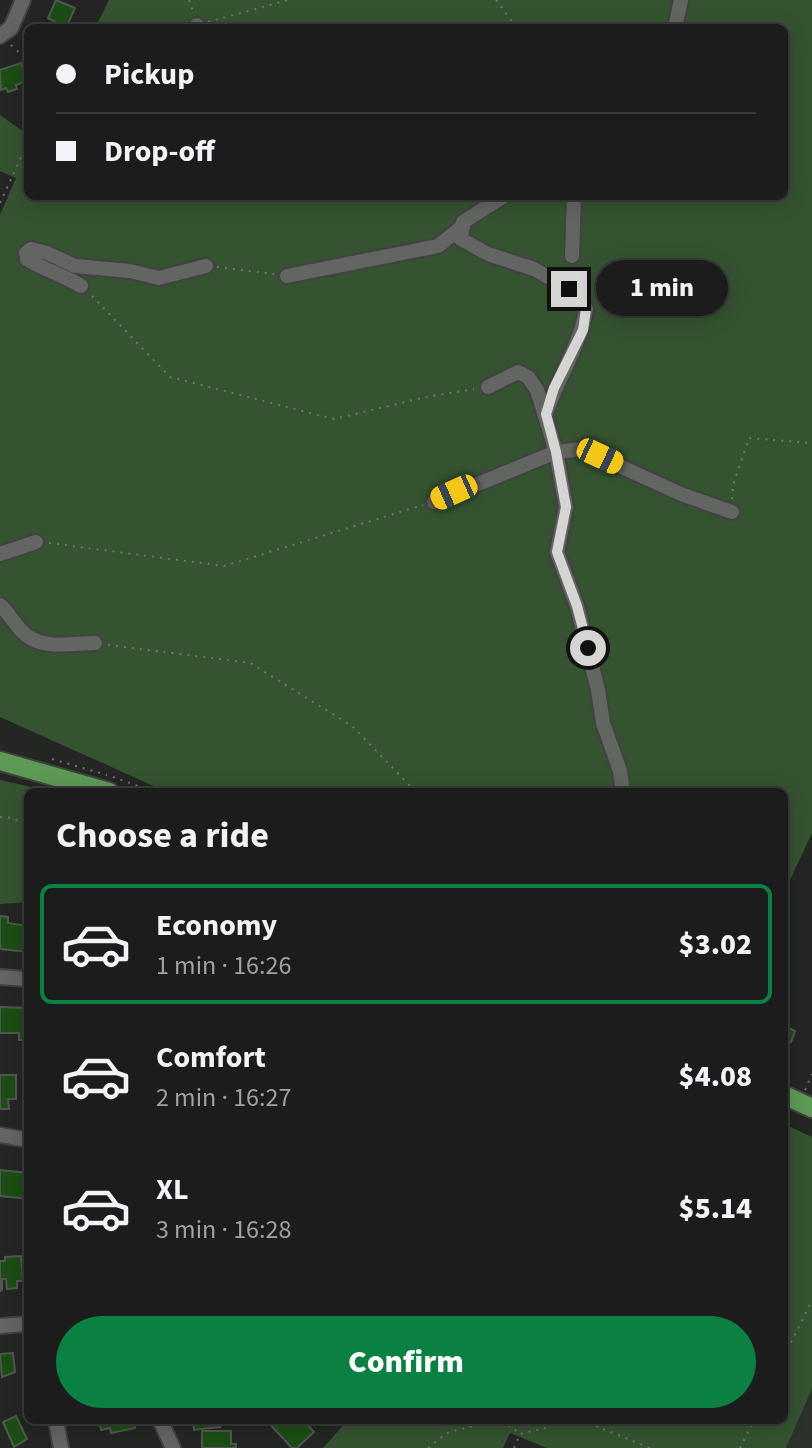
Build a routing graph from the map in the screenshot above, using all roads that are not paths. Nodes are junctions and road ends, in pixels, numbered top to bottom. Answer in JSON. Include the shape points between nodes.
{"nodes":[{"id":1,"x":23,"y":0,"type":"edge"},
{"id":2,"x":681,"y":0,"type":"edge"},
{"id":3,"x":676,"y":24,"type":"edge"},
{"id":4,"x":1,"y":36,"type":"edge"},
{"id":5,"x":498,"y":200,"type":"edge"},
{"id":6,"x":574,"y":200,"type":"edge"},
{"id":7,"x":463,"y":226,"type":"junction"},
{"id":8,"x":572,"y":256,"type":"dead end"},
{"id":9,"x":206,"y":266,"type":"road end"},
{"id":10,"x":287,"y":276,"type":"road end"},
{"id":11,"x":81,"y":286,"type":"road end"},
{"id":12,"x":488,"y":387,"type":"road end"},
{"id":13,"x":546,"y":414,"type":"junction"},
{"id":14,"x":556,"y":452,"type":"junction"},
{"id":15,"x":434,"y":502,"type":"road end"},
{"id":16,"x":732,"y":512,"type":"road end"},
{"id":17,"x":36,"y":542,"type":"road end"},
{"id":18,"x":0,"y":554,"type":"edge"},
{"id":19,"x":0,"y":605,"type":"edge"},
{"id":20,"x":95,"y":643,"type":"road end"},
{"id":21,"x":0,"y":761,"type":"edge"},
{"id":22,"x":95,"y":788,"type":"edge"},
{"id":23,"x":622,"y":788,"type":"edge"},
{"id":24,"x":0,"y":977,"type":"edge"},
{"id":25,"x":24,"y":979,"type":"edge"},
{"id":26,"x":788,"y":1097,"type":"edge"},
{"id":27,"x":812,"y":1108,"type":"edge"},
{"id":28,"x":0,"y":1135,"type":"edge"},
{"id":29,"x":24,"y":1139,"type":"edge"},
{"id":30,"x":24,"y":1324,"type":"edge"},
{"id":31,"x":0,"y":1326,"type":"edge"},
{"id":32,"x":57,"y":1424,"type":"edge"},
{"id":33,"x":162,"y":1424,"type":"edge"},
{"id":34,"x":61,"y":1448,"type":"edge"},
{"id":35,"x":173,"y":1448,"type":"edge"}],
"edges":[{"from":1,"to":4,"type":"street","via":[[11,28]]},
{"from":2,"to":3,"type":"street"},
{"from":5,"to":7,"type":"street"},
{"from":6,"to":8,"type":"street"},
{"from":7,"to":10,"type":"street","via":[[438,246]]},
{"from":7,"to":13,"type":"street","via":[[461,239],[534,269],[569,289],[586,309],[583,330]]},
{"from":9,"to":11,"type":"street","via":[[159,278],[75,266],[38,249],[26,253],[27,259]]},
{"from":12,"to":13,"type":"street","via":[[523,373],[533,382]]},
{"from":13,"to":14,"type":"street"},
{"from":14,"to":15,"type":"street"},
{"from":14,"to":16,"type":"street","via":[[582,449]]},
{"from":14,"to":23,"type":"street","via":[[566,507],[557,552],[577,606]]},
{"from":17,"to":18,"type":"street"},
{"from":19,"to":20,"type":"street","via":[[34,639],[58,645]]},
{"from":21,"to":22,"type":"main road"},
{"from":24,"to":25,"type":"street"},
{"from":26,"to":27,"type":"main road"},
{"from":28,"to":29,"type":"street"},
{"from":30,"to":31,"type":"street"},
{"from":32,"to":34,"type":"street"},
{"from":33,"to":35,"type":"street"}]}
